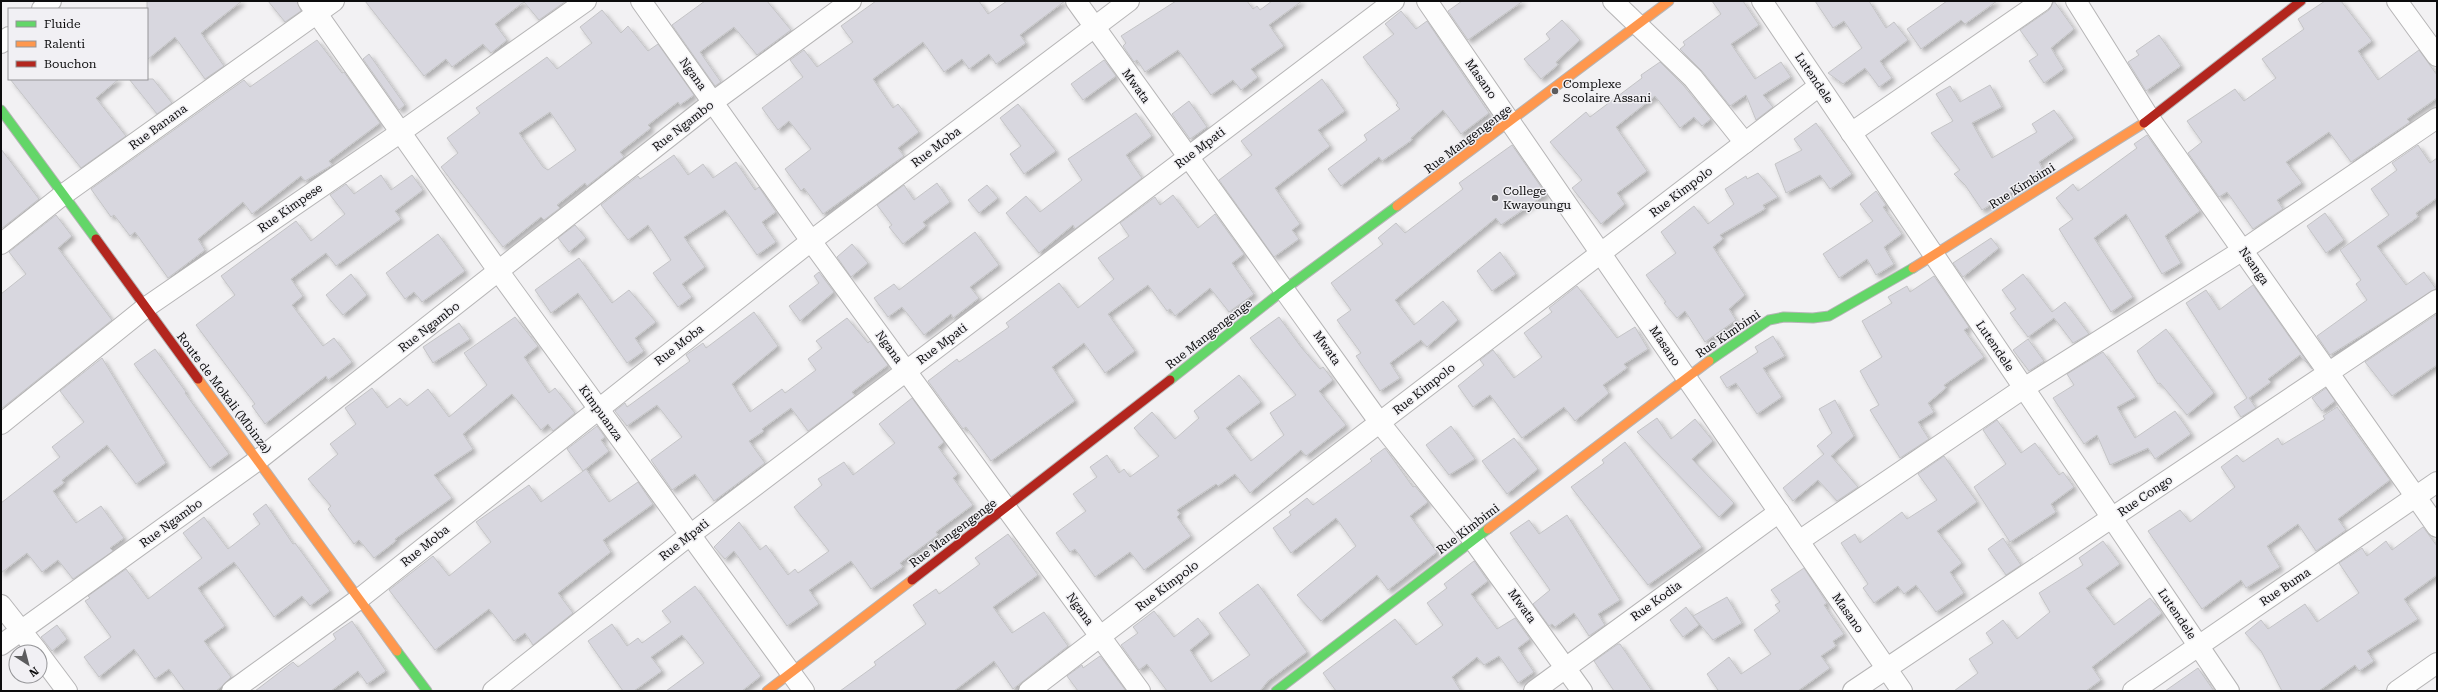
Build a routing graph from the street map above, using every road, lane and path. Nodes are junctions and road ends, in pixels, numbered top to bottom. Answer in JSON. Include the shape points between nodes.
{"nodes":[{"id":1,"x":51,"y":1,"type":"edge"},
{"id":2,"x":334,"y":1,"type":"edge"},
{"id":3,"x":586,"y":1,"type":"edge"},
{"id":4,"x":641,"y":1,"type":"edge"},
{"id":5,"x":851,"y":1,"type":"edge"},
{"id":6,"x":1076,"y":1,"type":"edge"},
{"id":7,"x":1128,"y":1,"type":"edge"},
{"id":8,"x":1394,"y":1,"type":"edge"},
{"id":9,"x":1427,"y":1,"type":"edge"},
{"id":10,"x":1613,"y":1,"type":"edge"},
{"id":11,"x":1669,"y":1,"type":"edge"},
{"id":12,"x":1762,"y":1,"type":"edge"},
{"id":13,"x":2042,"y":1,"type":"edge"},
{"id":14,"x":2076,"y":1,"type":"edge"},
{"id":15,"x":2301,"y":1,"type":"edge"},
{"id":16,"x":2398,"y":1,"type":"edge"},
{"id":17,"x":312,"y":7,"type":"edge"},
{"id":18,"x":43,"y":8,"type":"edge"},
{"id":19,"x":1639,"y":25,"type":"junction"},
{"id":20,"x":1094,"y":27,"type":"junction"},
{"id":21,"x":2437,"y":56,"type":"edge"},
{"id":22,"x":1819,"y":86,"type":"junction"},
{"id":23,"x":713,"y":102,"type":"junction"},
{"id":24,"x":1,"y":110,"type":"edge"},
{"id":25,"x":2437,"y":118,"type":"edge"},
{"id":26,"x":2150,"y":119,"type":"junction"},
{"id":27,"x":1511,"y":122,"type":"junction"},
{"id":28,"x":401,"y":132,"type":"junction"},
{"id":29,"x":1851,"y":133,"type":"junction"},
{"id":30,"x":1745,"y":143,"type":"junction"},
{"id":31,"x":1188,"y":158,"type":"junction"},
{"id":32,"x":64,"y":194,"type":"junction"},
{"id":33,"x":811,"y":241,"type":"junction"},
{"id":34,"x":1,"y":244,"type":"edge"},
{"id":35,"x":2243,"y":250,"type":"junction"},
{"id":36,"x":1601,"y":253,"type":"junction"},
{"id":37,"x":1934,"y":256,"type":"junction"},
{"id":38,"x":499,"y":272,"type":"junction"},
{"id":39,"x":1286,"y":289,"type":"junction"},
{"id":40,"x":2437,"y":300,"type":"edge"},
{"id":41,"x":145,"y":308,"type":"junction"},
{"id":42,"x":906,"y":371,"type":"junction"},
{"id":43,"x":2328,"y":373,"type":"junction"},
{"id":44,"x":1686,"y":377,"type":"junction"},
{"id":45,"x":2024,"y":388,"type":"junction"},
{"id":46,"x":598,"y":409,"type":"junction"},
{"id":47,"x":1380,"y":423,"type":"junction"},
{"id":48,"x":1,"y":424,"type":"edge"},
{"id":49,"x":258,"y":460,"type":"junction"},
{"id":50,"x":2437,"y":482,"type":"edge"},
{"id":51,"x":2416,"y":497,"type":"junction"},
{"id":52,"x":1006,"y":508,"type":"junction"},
{"id":53,"x":1779,"y":512,"type":"junction"},
{"id":54,"x":2112,"y":518,"type":"junction"},
{"id":55,"x":2437,"y":527,"type":"edge"},
{"id":56,"x":690,"y":535,"type":"junction"},
{"id":57,"x":1473,"y":540,"type":"junction"},
{"id":58,"x":1798,"y":540,"type":"junction"},
{"id":59,"x":359,"y":599,"type":"junction"},
{"id":60,"x":1,"y":605,"type":"edge"},
{"id":61,"x":21,"y":630,"type":"junction"},
{"id":62,"x":1100,"y":636,"type":"junction"},
{"id":63,"x":32,"y":644,"type":"edge"},
{"id":64,"x":1,"y":646,"type":"edge"},
{"id":65,"x":2198,"y":646,"type":"junction"},
{"id":66,"x":2437,"y":664,"type":"edge"},
{"id":67,"x":48,"y":666,"type":"edge"},
{"id":68,"x":1565,"y":666,"type":"junction"},
{"id":69,"x":1887,"y":669,"type":"junction"},
{"id":70,"x":790,"y":673,"type":"junction"},
{"id":71,"x":67,"y":691,"type":"edge"},
{"id":72,"x":232,"y":691,"type":"edge"},
{"id":73,"x":427,"y":691,"type":"edge"},
{"id":74,"x":494,"y":691,"type":"edge"},
{"id":75,"x":767,"y":691,"type":"edge"},
{"id":76,"x":804,"y":691,"type":"edge"},
{"id":77,"x":1029,"y":691,"type":"edge"},
{"id":78,"x":1140,"y":691,"type":"edge"},
{"id":79,"x":1276,"y":691,"type":"edge"},
{"id":80,"x":1534,"y":691,"type":"edge"},
{"id":81,"x":1582,"y":691,"type":"edge"},
{"id":82,"x":1853,"y":691,"type":"edge"},
{"id":83,"x":1902,"y":691,"type":"edge"},
{"id":84,"x":2133,"y":691,"type":"edge"},
{"id":85,"x":2229,"y":691,"type":"edge"},
{"id":86,"x":2397,"y":691,"type":"edge"}],
"edges":[{"from":1,"to":18,"type":"street"},
{"from":2,"to":17,"type":"street","name":"Rue Banana"},
{"from":3,"to":28,"type":"street","name":"Rue Kimpese"},
{"from":4,"to":23,"type":"street","name":"Ngana"},
{"from":5,"to":23,"type":"street","name":"Rue Ngambo"},
{"from":6,"to":20,"type":"street","name":"Mwata"},
{"from":7,"to":20,"type":"street","name":"Rue Moba"},
{"from":8,"to":31,"type":"street","name":"Rue Mpati"},
{"from":9,"to":27,"type":"street","name":"Masano"},
{"from":10,"to":19,"type":"street"},
{"from":11,"to":19,"type":"street","name":"Rue Mangengenge"},
{"from":12,"to":22,"type":"street","name":"Lutendele"},
{"from":13,"to":29,"type":"street"},
{"from":14,"to":26,"type":"street","name":"Nsanga"},
{"from":15,"to":26,"type":"street","name":"Rue Kimbimi"},
{"from":16,"to":21,"type":"street"},
{"from":17,"to":28,"type":"street","name":"Kimpuanza"},
{"from":17,"to":32,"type":"street","name":"Rue Banana"},
{"from":19,"to":27,"type":"street","name":"Rue Mangengenge"},
{"from":19,"to":30,"type":"street","via":[[1692,78]]},
{"from":20,"to":31,"type":"street","name":"Mwata"},
{"from":20,"to":33,"type":"street","name":"Rue Moba"},
{"from":22,"to":29,"type":"street","name":"Lutendele"},
{"from":22,"to":30,"type":"street","name":"Rue Kimpolo"},
{"from":23,"to":33,"type":"street","name":"Ngana"},
{"from":23,"to":38,"type":"street","name":"Rue Ngambo"},
{"from":24,"to":32,"type":"street","name":"Route de Mokali (Mbinza)"},
{"from":25,"to":35,"type":"street"},
{"from":26,"to":35,"type":"street","name":"Nsanga"},
{"from":26,"to":37,"type":"street","name":"Rue Kimbimi"},
{"from":27,"to":36,"type":"street","name":"Masano"},
{"from":27,"to":39,"type":"street","name":"Rue Mangengenge"},
{"from":28,"to":38,"type":"street","name":"Kimpuanza"},
{"from":28,"to":41,"type":"street","name":"Rue Kimpese"},
{"from":29,"to":37,"type":"street","name":"Lutendele"},
{"from":30,"to":36,"type":"street","name":"Rue Kimpolo"},
{"from":31,"to":39,"type":"street","name":"Mwata"},
{"from":31,"to":42,"type":"street","name":"Rue Mpati"},
{"from":32,"to":34,"type":"street","name":"Rue Banana"},
{"from":32,"to":41,"type":"street","name":"Route de Mokali (Mbinza)"},
{"from":33,"to":42,"type":"street","name":"Ngana"},
{"from":33,"to":46,"type":"street","name":"Rue Moba"},
{"from":35,"to":43,"type":"street","name":"Nsanga"},
{"from":35,"to":45,"type":"street"},
{"from":36,"to":44,"type":"street","name":"Masano"},
{"from":36,"to":47,"type":"street","name":"Rue Kimpolo"},
{"from":37,"to":44,"type":"street","name":"Rue Kimbimi","via":[[1829,316],[1812,320],[1783,316],[1769,320]]},
{"from":37,"to":45,"type":"street","name":"Lutendele"},
{"from":38,"to":46,"type":"street","name":"Kimpuanza"},
{"from":38,"to":49,"type":"street","name":"Rue Ngambo"},
{"from":39,"to":47,"type":"street","name":"Mwata"},
{"from":39,"to":52,"type":"street","name":"Rue Mangengenge"},
{"from":40,"to":43,"type":"street","name":"Rue Congo"},
{"from":41,"to":48,"type":"street","name":"Rue Kimpese"},
{"from":41,"to":49,"type":"street","name":"Route de Mokali (Mbinza)"},
{"from":42,"to":52,"type":"street","name":"Ngana"},
{"from":42,"to":56,"type":"street","name":"Rue Mpati"},
{"from":43,"to":51,"type":"street","name":"Nsanga"},
{"from":43,"to":54,"type":"street","name":"Rue Congo"},
{"from":44,"to":53,"type":"street","name":"Masano"},
{"from":44,"to":57,"type":"street","name":"Rue Kimbimi"},
{"from":45,"to":54,"type":"street","name":"Lutendele"},
{"from":45,"to":58,"type":"street"},
{"from":46,"to":56,"type":"street","name":"Kimpuanza"},
{"from":46,"to":59,"type":"street","name":"Rue Moba"},
{"from":47,"to":57,"type":"street","name":"Mwata"},
{"from":47,"to":62,"type":"street","name":"Rue Kimpolo"},
{"from":49,"to":59,"type":"street","name":"Route de Mokali (Mbinza)"},
{"from":49,"to":61,"type":"street","name":"Rue Ngambo"},
{"from":50,"to":51,"type":"street","name":"Rue Buma"},
{"from":51,"to":55,"type":"street","name":"Nsanga"},
{"from":51,"to":65,"type":"street","name":"Rue Buma"},
{"from":52,"to":62,"type":"street","name":"Ngana"},
{"from":52,"to":70,"type":"street","name":"Rue Mangengenge"},
{"from":53,"to":58,"type":"street","name":"Masano"},
{"from":53,"to":68,"type":"street","name":"Rue Kodia"},
{"from":54,"to":65,"type":"street","name":"Lutendele"},
{"from":54,"to":69,"type":"street","name":"Rue Congo"},
{"from":56,"to":70,"type":"street","name":"Kimpuanza"},
{"from":56,"to":74,"type":"street","name":"Rue Mpati"},
{"from":57,"to":68,"type":"street","name":"Mwata"},
{"from":57,"to":79,"type":"street","name":"Rue Kimbimi"},
{"from":58,"to":69,"type":"street","name":"Masano"},
{"from":59,"to":72,"type":"street","name":"Rue Moba"},
{"from":59,"to":73,"type":"street","name":"Route de Mokali (Mbinza)"},
{"from":60,"to":61,"type":"street"},
{"from":61,"to":63,"type":"street"},
{"from":61,"to":64,"type":"street","name":"Rue Ngambo"},
{"from":62,"to":77,"type":"street","name":"Rue Kimpolo"},
{"from":62,"to":78,"type":"street","name":"Ngana"},
{"from":65,"to":84,"type":"street","name":"Rue Buma"},
{"from":65,"to":85,"type":"street","name":"Lutendele"},
{"from":66,"to":86,"type":"street"},
{"from":67,"to":71,"type":"street"},
{"from":68,"to":80,"type":"street","name":"Rue Kodia"},
{"from":68,"to":81,"type":"street","name":"Mwata"},
{"from":69,"to":82,"type":"street","name":"Rue Congo"},
{"from":69,"to":83,"type":"street","name":"Masano"},
{"from":70,"to":75,"type":"street","name":"Rue Mangengenge"},
{"from":70,"to":76,"type":"street","name":"Kimpuanza"}]}
